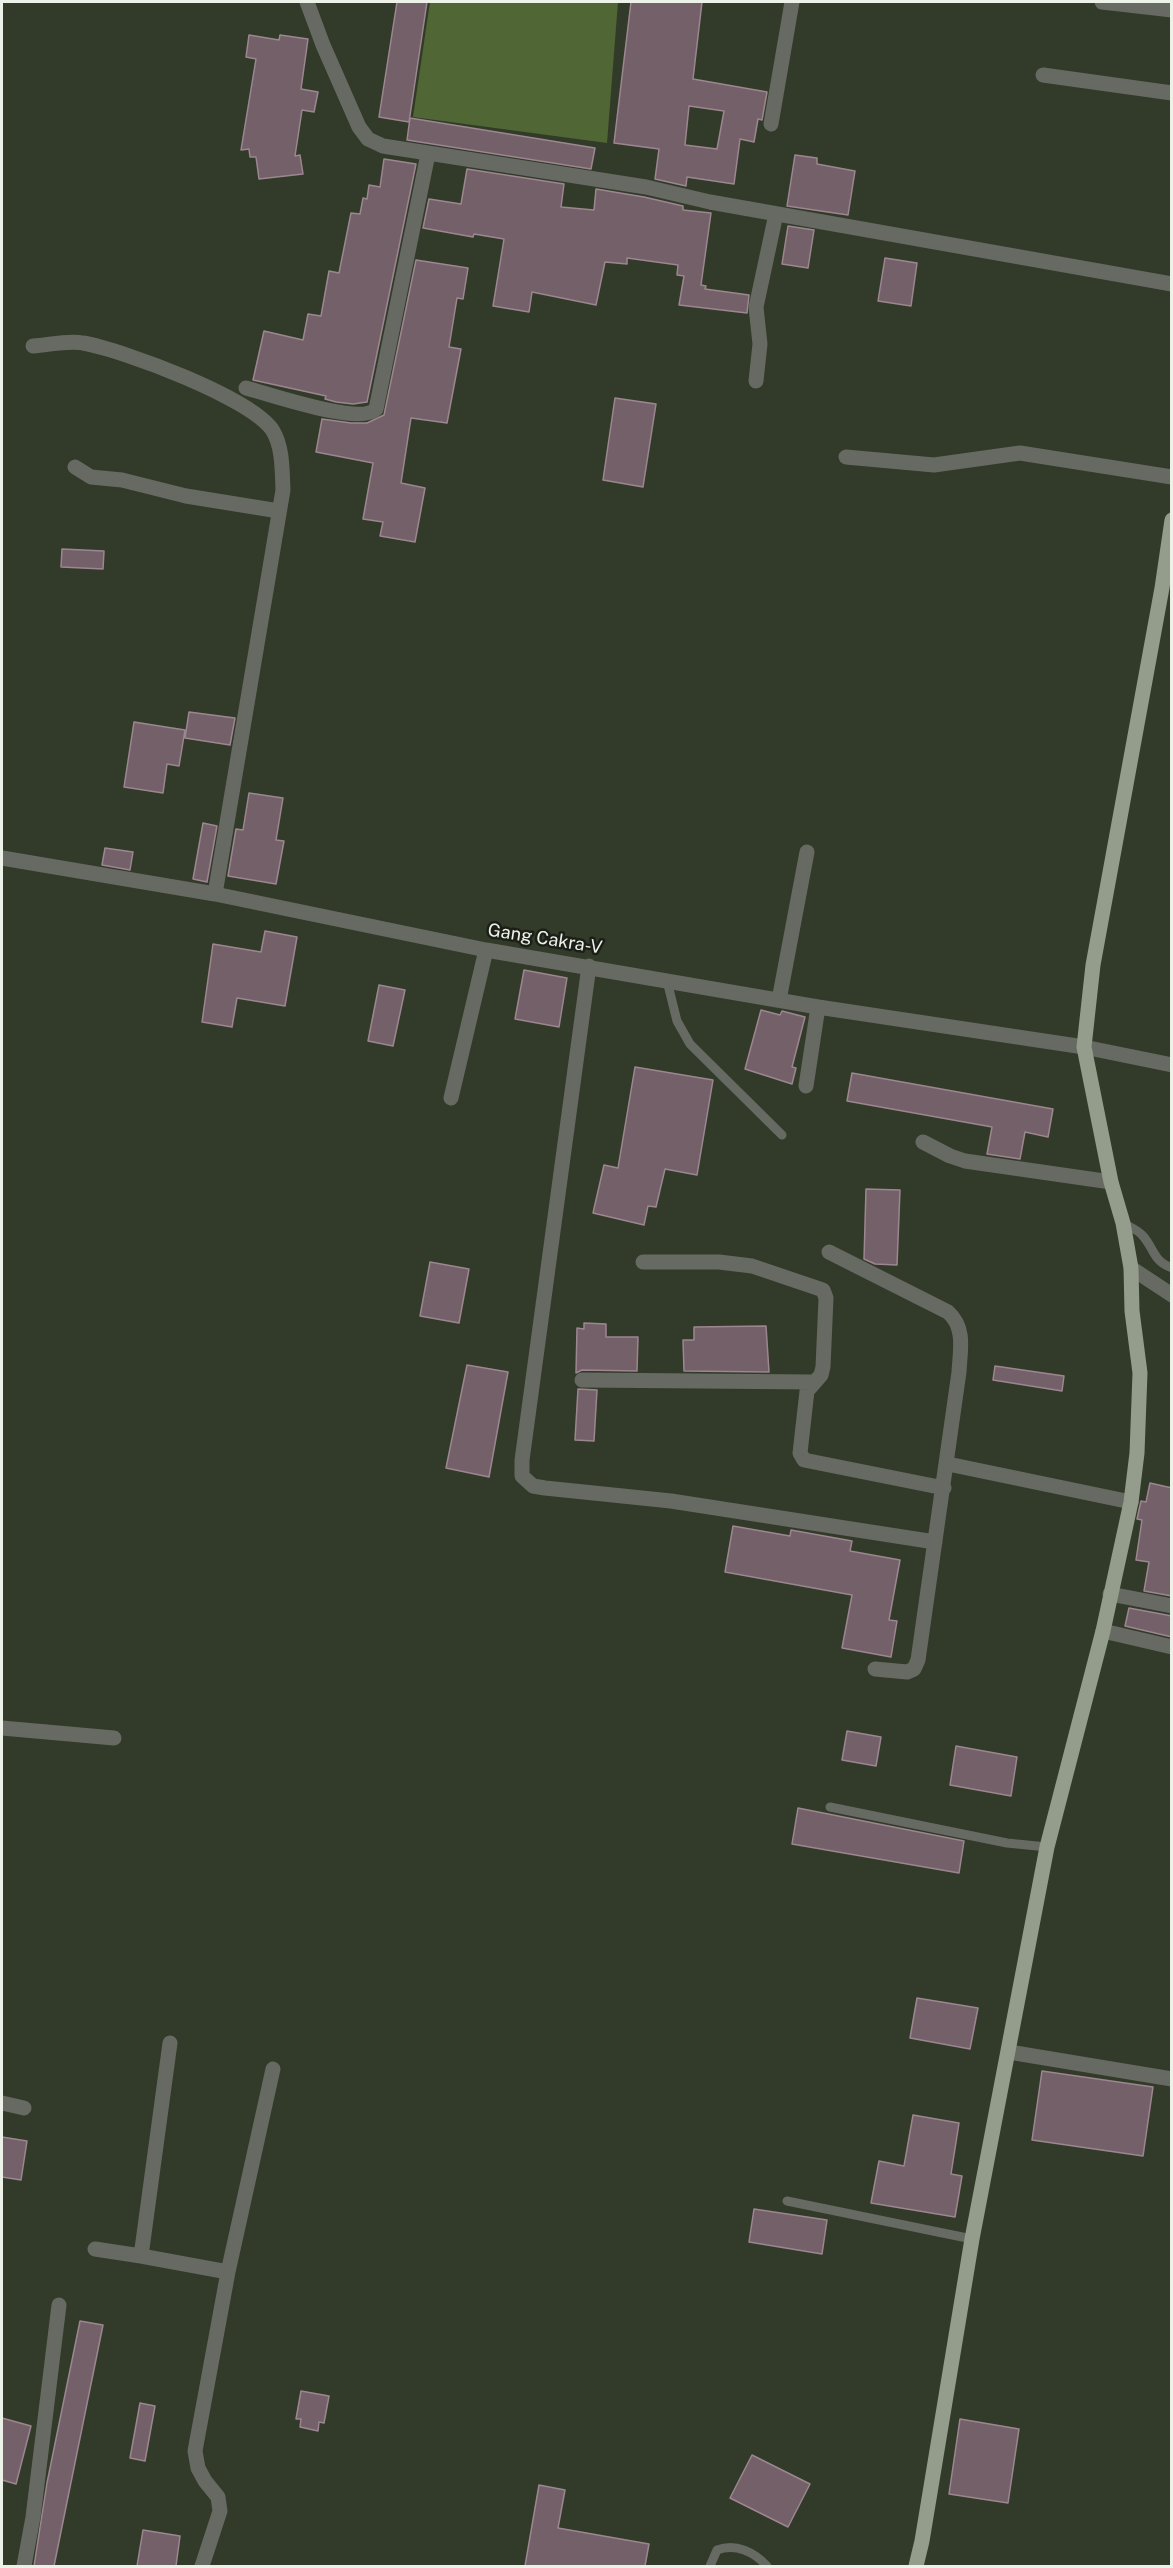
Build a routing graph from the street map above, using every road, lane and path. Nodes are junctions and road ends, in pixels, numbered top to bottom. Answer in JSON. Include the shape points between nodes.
{"nodes":[{"id":1,"x":307,"y":2,"type":"edge"},
{"id":2,"x":792,"y":2,"type":"edge"},
{"id":3,"x":1102,"y":2,"type":"edge"},
{"id":4,"x":1126,"y":4,"type":"edge"},
{"id":5,"x":1172,"y":10,"type":"edge"},
{"id":6,"x":1043,"y":75,"type":"dead end"},
{"id":7,"x":1172,"y":93,"type":"edge"},
{"id":8,"x":771,"y":124,"type":"dead end"},
{"id":9,"x":428,"y":154,"type":"junction"},
{"id":10,"x":776,"y":214,"type":"junction"},
{"id":11,"x":1172,"y":284,"type":"edge"},
{"id":12,"x":33,"y":346,"type":"dead end"},
{"id":13,"x":756,"y":381,"type":"dead end"},
{"id":14,"x":246,"y":388,"type":"dead end"},
{"id":15,"x":846,"y":457,"type":"dead end"},
{"id":16,"x":75,"y":467,"type":"dead end"},
{"id":17,"x":1172,"y":477,"type":"edge"},
{"id":18,"x":279,"y":511,"type":"junction"},
{"id":19,"x":1172,"y":520,"type":"edge"},
{"id":20,"x":807,"y":852,"type":"dead end"},
{"id":21,"x":2,"y":858,"type":"edge"},
{"id":22,"x":215,"y":894,"type":"junction"},
{"id":23,"x":486,"y":950,"type":"junction"},
{"id":24,"x":589,"y":966,"type":"junction"},
{"id":25,"x":667,"y":981,"type":"junction"},
{"id":26,"x":779,"y":1000,"type":"junction"},
{"id":27,"x":818,"y":1006,"type":"junction"},
{"id":28,"x":1084,"y":1047,"type":"junction"},
{"id":29,"x":1172,"y":1065,"type":"edge"},
{"id":30,"x":806,"y":1086,"type":"dead end"},
{"id":31,"x":451,"y":1098,"type":"dead end"},
{"id":32,"x":782,"y":1135,"type":"dead end"},
{"id":33,"x":923,"y":1142,"type":"dead end"},
{"id":34,"x":1111,"y":1182,"type":"junction"},
{"id":35,"x":1123,"y":1223,"type":"junction"},
{"id":36,"x":830,"y":1252,"type":"dead end"},
{"id":37,"x":643,"y":1262,"type":"dead end"},
{"id":38,"x":1131,"y":1268,"type":"junction"},
{"id":39,"x":1172,"y":1268,"type":"edge"},
{"id":40,"x":1172,"y":1295,"type":"edge"},
{"id":41,"x":582,"y":1380,"type":"dead end"},
{"id":42,"x":814,"y":1382,"type":"junction"},
{"id":43,"x":948,"y":1464,"type":"junction"},
{"id":44,"x":944,"y":1488,"type":"junction"},
{"id":45,"x":1131,"y":1502,"type":"junction"},
{"id":46,"x":935,"y":1542,"type":"junction"},
{"id":47,"x":1110,"y":1594,"type":"junction"},
{"id":48,"x":1172,"y":1606,"type":"edge"},
{"id":49,"x":1103,"y":1631,"type":"junction"},
{"id":50,"x":1172,"y":1647,"type":"edge"},
{"id":51,"x":876,"y":1669,"type":"dead end"},
{"id":52,"x":2,"y":1728,"type":"edge"},
{"id":53,"x":114,"y":1738,"type":"dead end"},
{"id":54,"x":830,"y":1807,"type":"dead end"},
{"id":55,"x":1047,"y":1847,"type":"junction"},
{"id":56,"x":170,"y":2043,"type":"dead end"},
{"id":57,"x":1009,"y":2052,"type":"junction"},
{"id":58,"x":273,"y":2069,"type":"dead end"},
{"id":59,"x":1172,"y":2079,"type":"edge"},
{"id":60,"x":2,"y":2103,"type":"edge"},
{"id":61,"x":24,"y":2108,"type":"dead end"},
{"id":62,"x":787,"y":2201,"type":"dead end"},
{"id":63,"x":972,"y":2239,"type":"junction"},
{"id":64,"x":95,"y":2249,"type":"dead end"},
{"id":65,"x":141,"y":2256,"type":"junction"},
{"id":66,"x":228,"y":2272,"type":"junction"},
{"id":67,"x":59,"y":2305,"type":"dead end"},
{"id":68,"x":24,"y":2566,"type":"edge"},
{"id":69,"x":202,"y":2566,"type":"edge"},
{"id":70,"x":710,"y":2566,"type":"edge"},
{"id":71,"x":767,"y":2566,"type":"edge"},
{"id":72,"x":916,"y":2566,"type":"edge"}],
"edges":[{"from":1,"to":9,"type":"street","via":[[322,45],[368,140]]},
{"from":2,"to":8,"type":"street"},
{"from":3,"to":4,"type":"street"},
{"from":4,"to":5,"type":"street"},
{"from":6,"to":7,"type":"street"},
{"from":9,"to":10,"type":"street","via":[[645,187]]},
{"from":9,"to":14,"type":"street","via":[[376,409],[368,415],[347,415]]},
{"from":10,"to":11,"type":"street"},
{"from":10,"to":13,"type":"street","via":[[756,307],[760,344]]},
{"from":12,"to":18,"type":"street","via":[[80,342],[116,350],[251,410],[273,432],[282,460]]},
{"from":15,"to":17,"type":"street","via":[[934,465],[1020,453]]},
{"from":16,"to":18,"type":"street","via":[[90,477]]},
{"from":18,"to":22,"type":"street"},
{"from":19,"to":28,"type":"main road","via":[[1093,965]]},
{"from":20,"to":26,"type":"street"},
{"from":21,"to":22,"type":"street","name":"Gang Cakra-V"},
{"from":22,"to":23,"type":"street","name":"Gang Cakra-V"},
{"from":23,"to":24,"type":"street","name":"Gang Cakra-V"},
{"from":23,"to":31,"type":"street"},
{"from":24,"to":25,"type":"street","name":"Gang Cakra-V"},
{"from":24,"to":46,"type":"street","via":[[522,1476],[533,1486],[545,1488],[671,1501]]},
{"from":25,"to":26,"type":"street","name":"Gang Cakra-V"},
{"from":25,"to":32,"type":"lane","via":[[677,1021],[690,1044]]},
{"from":26,"to":27,"type":"street","name":"Gang Cakra-V"},
{"from":27,"to":28,"type":"street","name":"Gang Cakra-V"},
{"from":27,"to":30,"type":"street"},
{"from":28,"to":29,"type":"street","name":"Gang Cakra-V"},
{"from":28,"to":34,"type":"main road"},
{"from":33,"to":34,"type":"street","via":[[965,1161]]},
{"from":34,"to":35,"type":"main road"},
{"from":35,"to":38,"type":"main road"},
{"from":35,"to":39,"type":"lane","via":[[1138,1231],[1159,1262]]},
{"from":36,"to":43,"type":"street","via":[[957,1319],[959,1372]]},
{"from":37,"to":42,"type":"street","via":[[752,1266],[822,1290],[826,1298],[823,1368]]},
{"from":38,"to":40,"type":"street"},
{"from":38,"to":45,"type":"main road","via":[[1140,1423]]},
{"from":41,"to":42,"type":"street"},
{"from":42,"to":44,"type":"street","via":[[807,1391],[800,1453],[804,1460]]},
{"from":43,"to":44,"type":"street"},
{"from":43,"to":45,"type":"street"},
{"from":44,"to":46,"type":"street"},
{"from":45,"to":47,"type":"main road"},
{"from":46,"to":51,"type":"street","via":[[914,1669]]},
{"from":47,"to":48,"type":"street"},
{"from":47,"to":49,"type":"main road"},
{"from":49,"to":50,"type":"street"},
{"from":49,"to":55,"type":"main road"},
{"from":52,"to":53,"type":"street"},
{"from":54,"to":55,"type":"lane","via":[[1007,1843]]},
{"from":55,"to":57,"type":"main road"},
{"from":56,"to":65,"type":"street"},
{"from":57,"to":59,"type":"street"},
{"from":57,"to":63,"type":"main road"},
{"from":58,"to":66,"type":"street"},
{"from":60,"to":61,"type":"street"},
{"from":62,"to":63,"type":"lane"},
{"from":63,"to":72,"type":"main road"},
{"from":64,"to":65,"type":"street"},
{"from":65,"to":66,"type":"street"},
{"from":66,"to":69,"type":"street","via":[[195,2451],[205,2481],[218,2497],[220,2511]]},
{"from":67,"to":68,"type":"street"},
{"from":70,"to":71,"type":"lane","via":[[717,2550],[726,2547],[754,2554]]}]}
